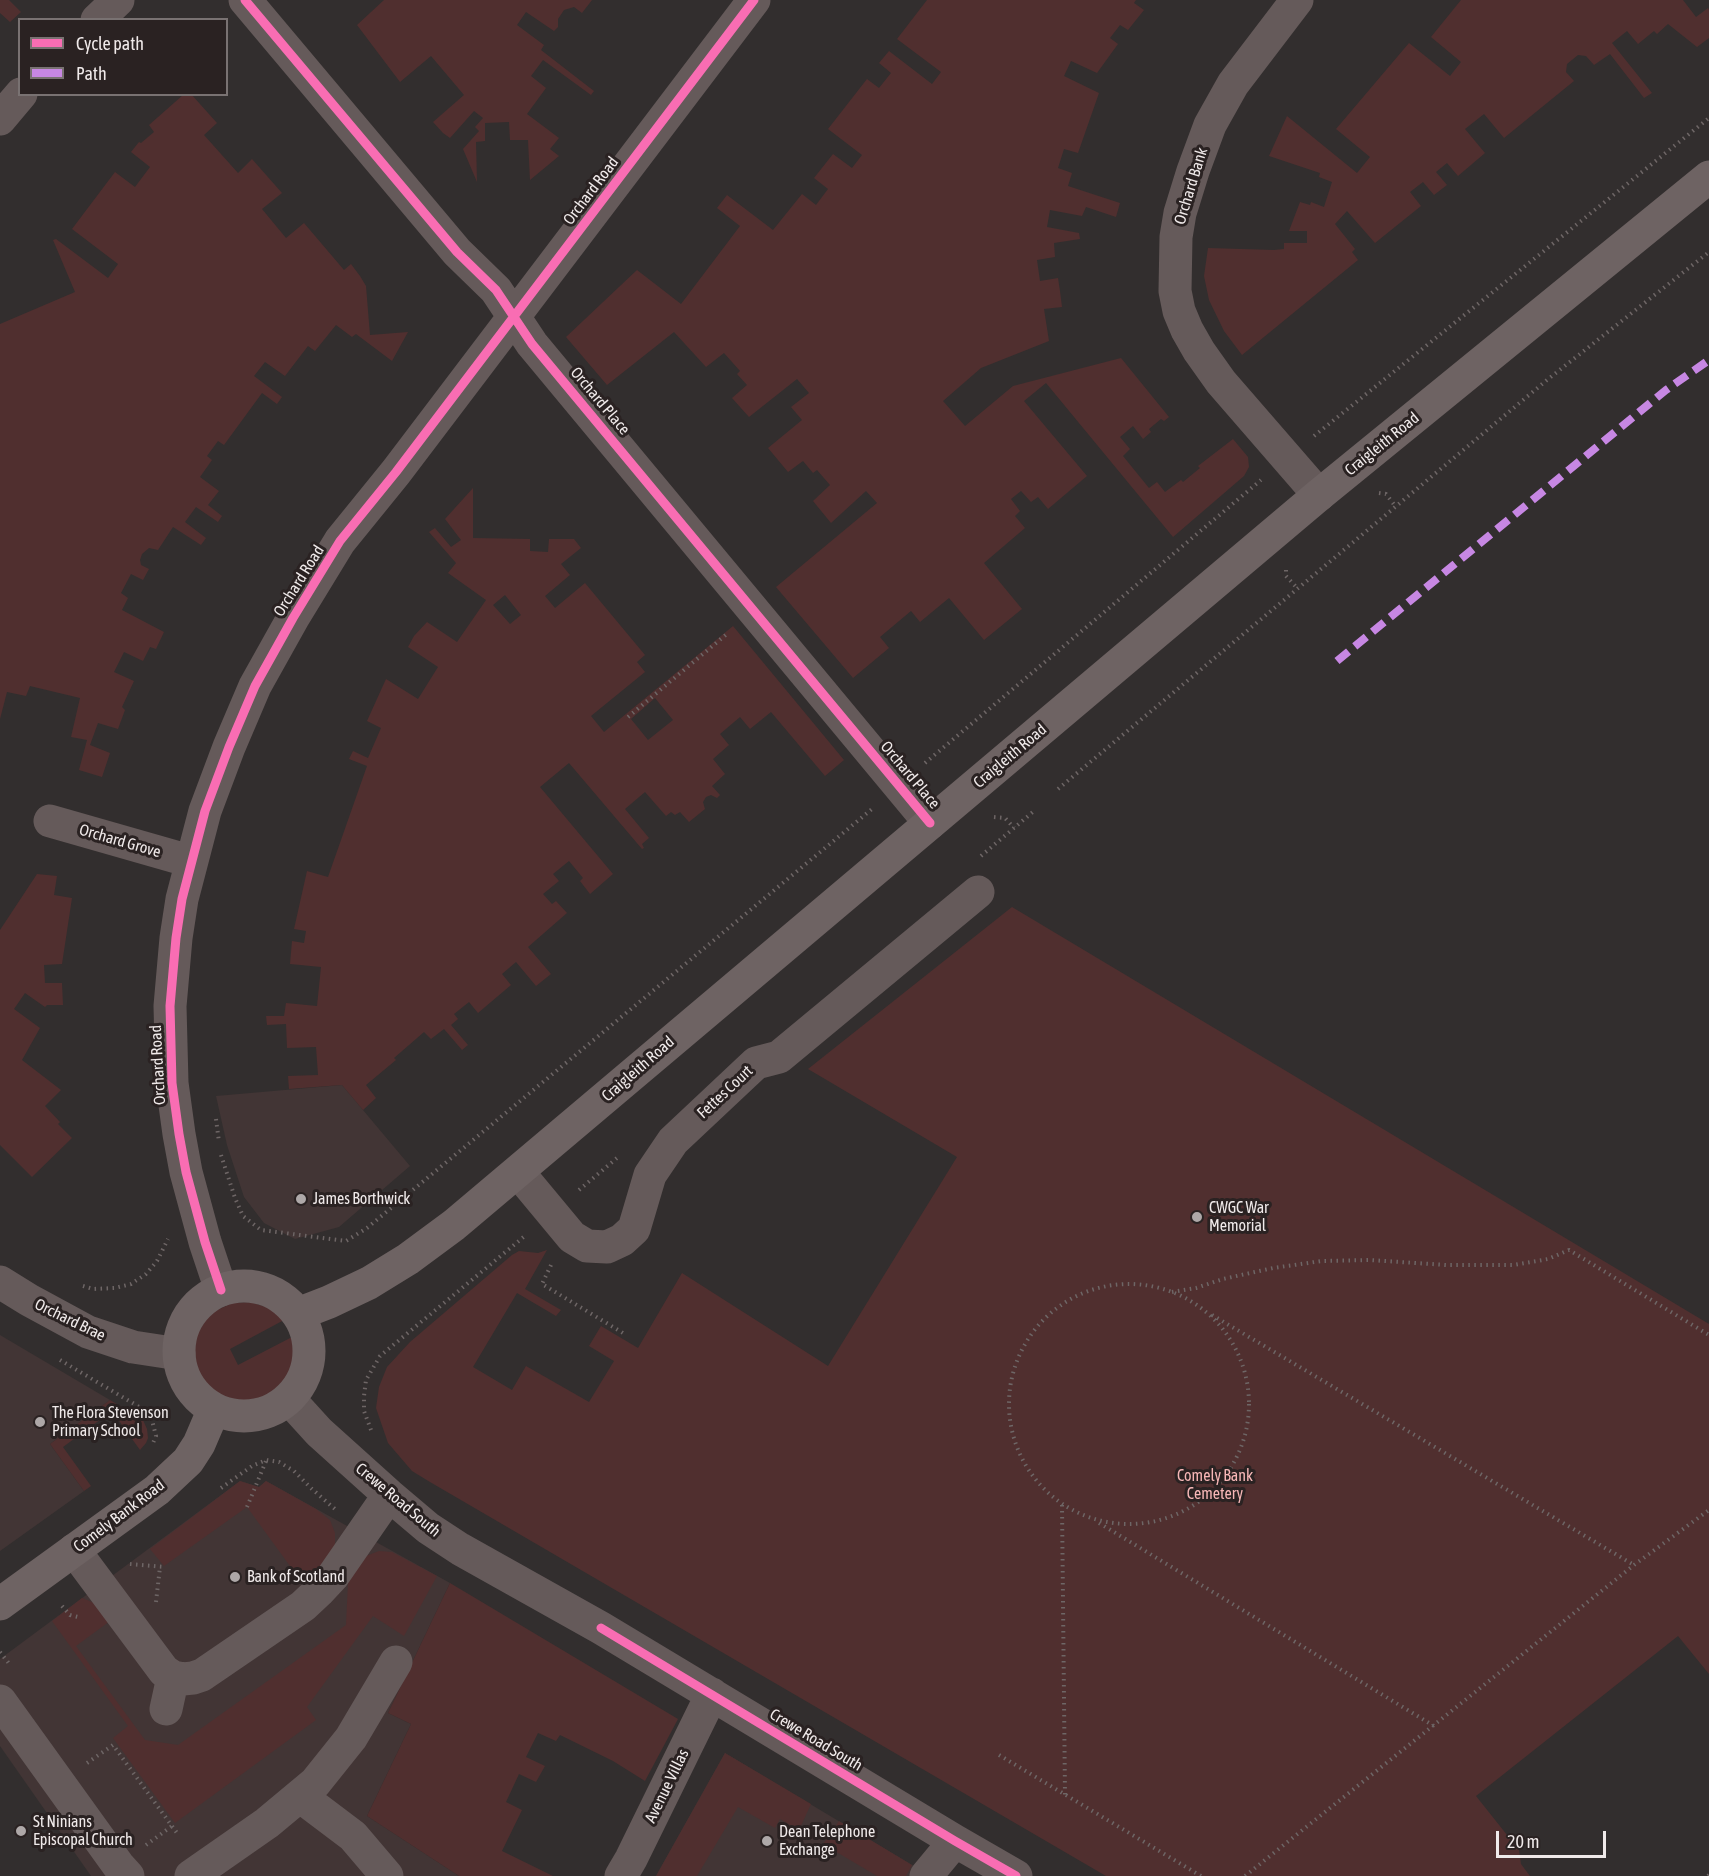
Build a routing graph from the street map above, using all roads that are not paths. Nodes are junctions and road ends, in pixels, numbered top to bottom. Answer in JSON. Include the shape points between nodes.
{"nodes":[{"id":1,"x":118,"y":0,"type":"edge"},
{"id":2,"x":245,"y":0,"type":"edge"},
{"id":3,"x":754,"y":0,"type":"edge"},
{"id":4,"x":1298,"y":0,"type":"edge"},
{"id":5,"x":99,"y":18,"type":"edge"},
{"id":6,"x":19,"y":96,"type":"edge"},
{"id":7,"x":0,"y":119,"type":"edge"},
{"id":8,"x":1709,"y":177,"type":"edge"},
{"id":9,"x":514,"y":316,"type":"junction"},
{"id":10,"x":1319,"y":495,"type":"junction"},
{"id":11,"x":51,"y":821,"type":"dead end"},
{"id":12,"x":930,"y":824,"type":"junction"},
{"id":13,"x":190,"y":861,"type":"junction"},
{"id":14,"x":978,"y":892,"type":"dead end"},
{"id":15,"x":518,"y":1172,"type":"junction"},
{"id":16,"x":0,"y":1282,"type":"edge"},
{"id":17,"x":221,"y":1290,"type":"junction"},
{"id":18,"x":298,"y":1314,"type":"junction"},
{"id":19,"x":179,"y":1354,"type":"junction"},
{"id":20,"x":289,"y":1399,"type":"junction"},
{"id":21,"x":214,"y":1409,"type":"junction"},
{"id":22,"x":389,"y":1495,"type":"junction"},
{"id":23,"x":74,"y":1550,"type":"junction"},
{"id":24,"x":0,"y":1604,"type":"edge"},
{"id":25,"x":396,"y":1662,"type":"dead end"},
{"id":26,"x":173,"y":1677,"type":"junction"},
{"id":27,"x":712,"y":1694,"type":"junction"},
{"id":28,"x":0,"y":1701,"type":"edge"},
{"id":29,"x":166,"y":1709,"type":"dead end"},
{"id":30,"x":300,"y":1797,"type":"junction"},
{"id":31,"x":956,"y":1842,"type":"junction"},
{"id":32,"x":133,"y":1863,"type":"edge"},
{"id":33,"x":999,"y":1872,"type":"edge"},
{"id":34,"x":191,"y":1876,"type":"edge"},
{"id":35,"x":387,"y":1876,"type":"edge"},
{"id":36,"x":621,"y":1876,"type":"edge"},
{"id":37,"x":926,"y":1876,"type":"edge"}],
"edges":[{"from":1,"to":5,"type":"street"},
{"from":2,"to":9,"type":"street","name":"Orchard Place","via":[[457,252],[496,290]]},
{"from":3,"to":9,"type":"street","name":"Orchard Road"},
{"from":4,"to":10,"type":"street","name":"Orchard Bank","via":[[1233,84],[1210,125],[1180,213],[1175,291],[1186,330],[1210,367]]},
{"from":6,"to":7,"type":"street"},
{"from":8,"to":10,"type":"main road","name":"Craigleith Road"},
{"from":9,"to":12,"type":"street","name":"Orchard Place","via":[[532,344]]},
{"from":9,"to":13,"type":"street","name":"Orchard Road","via":[[340,542],[293,618],[255,686]]},
{"from":10,"to":12,"type":"main road","name":"Craigleith Road"},
{"from":11,"to":13,"type":"street","name":"Orchard Grove"},
{"from":12,"to":15,"type":"main road","name":"Craigleith Road"},
{"from":13,"to":17,"type":"street","name":"Orchard Road","via":[[172,972],[172,1083],[186,1172]]},
{"from":14,"to":15,"type":"street","name":"Fettes Court","via":[[779,1057],[756,1063],[673,1140],[650,1175],[634,1229],[622,1240],[607,1247],[587,1246],[572,1237]]},
{"from":15,"to":18,"type":"main road","name":"Craigleith Road","via":[[408,1259],[369,1283]]},
{"from":16,"to":19,"type":"street","name":"Orchard Brae","via":[[88,1332],[133,1347]]},
{"from":17,"to":18,"type":"main road","via":[[239,1286],[262,1289],[281,1298]]},
{"from":17,"to":19,"type":"main road","via":[[190,1315],[182,1332]]},
{"from":18,"to":20,"type":"main road","via":[[308,1338],[309,1357],[302,1381]]},
{"from":19,"to":21,"type":"main road","via":[[188,1383]]},
{"from":20,"to":21,"type":"main road","via":[[257,1415],[234,1415]]},
{"from":20,"to":22,"type":"street","name":"Crewe Road South","via":[[319,1432]]},
{"from":21,"to":23,"type":"main road","name":"Comely Bank Road","via":[[188,1461],[157,1490]]},
{"from":22,"to":26,"type":"street","via":[[333,1576],[303,1606],[202,1676]]},
{"from":22,"to":27,"type":"street","name":"Crewe Road South","via":[[460,1549]]},
{"from":23,"to":24,"type":"main road","name":"Comely Bank Road"},
{"from":23,"to":26,"type":"street","via":[[164,1671]]},
{"from":25,"to":30,"type":"street","via":[[351,1738]]},
{"from":26,"to":29,"type":"street"},
{"from":27,"to":31,"type":"street","name":"Crewe Road South"},
{"from":27,"to":36,"type":"street","name":"Avenue Villas"},
{"from":28,"to":32,"type":"street"},
{"from":30,"to":34,"type":"street"},
{"from":30,"to":35,"type":"street","via":[[354,1836]]},
{"from":31,"to":33,"type":"street","name":"Crewe Road South"},
{"from":31,"to":37,"type":"street"}]}
